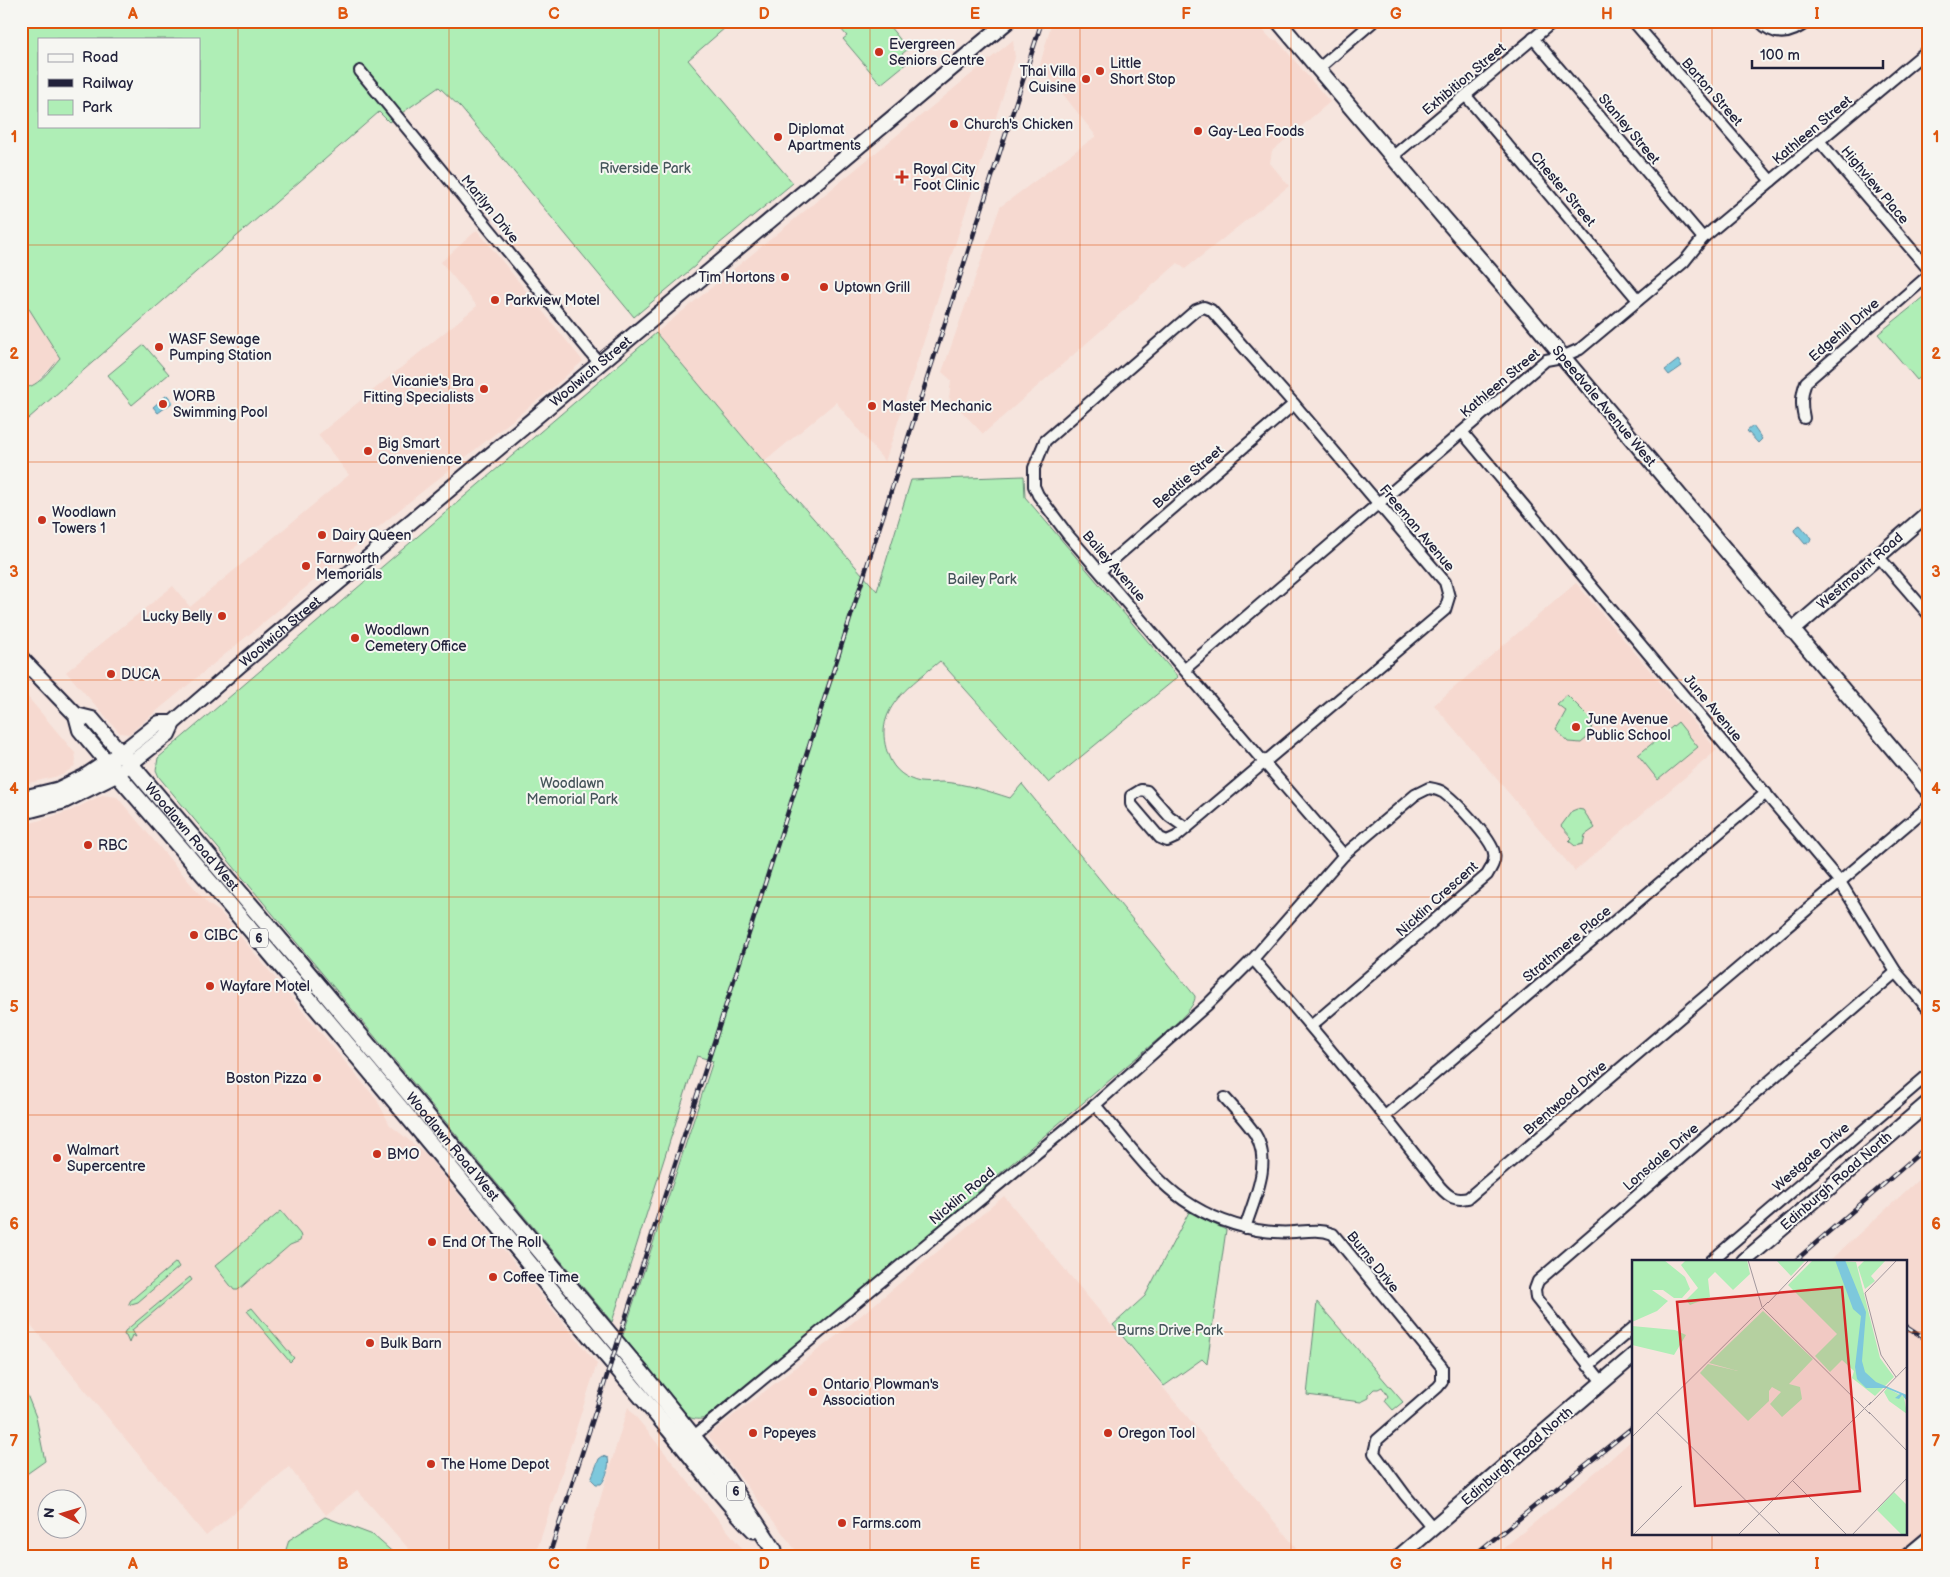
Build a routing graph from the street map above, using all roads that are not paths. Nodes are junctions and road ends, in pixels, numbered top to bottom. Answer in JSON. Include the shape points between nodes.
{"nodes":[{"id":1,"x":1008,"y":21,"type":"edge"},
{"id":2,"x":1278,"y":21,"type":"edge"},
{"id":3,"x":1374,"y":21,"type":"edge"},
{"id":4,"x":1554,"y":21,"type":"edge"},
{"id":5,"x":1633,"y":21,"type":"edge"},
{"id":6,"x":1759,"y":21,"type":"edge"},
{"id":7,"x":1808,"y":21,"type":"edge"},
{"id":8,"x":1533,"y":38,"type":"junction"},
{"id":9,"x":1929,"y":49,"type":"edge"},
{"id":10,"x":1318,"y":69,"type":"junction"},
{"id":11,"x":360,"y":71,"type":"dead end"},
{"id":12,"x":1466,"y":96,"type":"junction"},
{"id":13,"x":1820,"y":142,"type":"junction"},
{"id":14,"x":1392,"y":157,"type":"junction"},
{"id":15,"x":1771,"y":181,"type":"junction"},
{"id":16,"x":1703,"y":238,"type":"junction"},
{"id":17,"x":1929,"y":270,"type":"edge"},
{"id":18,"x":1929,"y":275,"type":"edge"},
{"id":19,"x":1638,"y":300,"type":"junction"},
{"id":20,"x":1204,"y":307,"type":"joint"},
{"id":21,"x":1562,"y":357,"type":"junction"},
{"id":22,"x":600,"y":364,"type":"junction"},
{"id":23,"x":1294,"y":404,"type":"junction"},
{"id":24,"x":1804,"y":418,"type":"dead end"},
{"id":25,"x":1463,"y":433,"type":"junction"},
{"id":26,"x":1378,"y":502,"type":"junction"},
{"id":27,"x":1929,"y":512,"type":"edge"},
{"id":28,"x":1878,"y":556,"type":"junction"},
{"id":29,"x":1100,"y":571,"type":"junction"},
{"id":30,"x":1929,"y":615,"type":"edge"},
{"id":31,"x":1792,"y":631,"type":"junction"},
{"id":32,"x":21,"y":658,"type":"edge"},
{"id":33,"x":1185,"y":669,"type":"junction"},
{"id":34,"x":76,"y":715,"type":"junction"},
{"id":35,"x":126,"y":759,"type":"junction"},
{"id":36,"x":1264,"y":764,"type":"junction"},
{"id":37,"x":113,"y":768,"type":"junction"},
{"id":38,"x":1929,"y":792,"type":"edge"},
{"id":39,"x":1766,"y":793,"type":"junction"},
{"id":40,"x":21,"y":799,"type":"edge"},
{"id":41,"x":1929,"y":806,"type":"edge"},
{"id":42,"x":21,"y":812,"type":"edge"},
{"id":43,"x":1186,"y":828,"type":"junction"},
{"id":44,"x":1344,"y":855,"type":"junction"},
{"id":45,"x":1840,"y":882,"type":"junction"},
{"id":46,"x":1253,"y":959,"type":"junction"},
{"id":47,"x":1896,"y":972,"type":"junction"},
{"id":48,"x":1929,"y":1010,"type":"edge"},
{"id":49,"x":1311,"y":1026,"type":"junction"},
{"id":50,"x":1929,"y":1074,"type":"edge"},
{"id":51,"x":1225,"y":1098,"type":"dead end"},
{"id":52,"x":1929,"y":1102,"type":"edge"},
{"id":53,"x":1094,"y":1105,"type":"junction"},
{"id":54,"x":1385,"y":1116,"type":"junction"},
{"id":55,"x":1245,"y":1228,"type":"junction"},
{"id":56,"x":1712,"y":1260,"type":"edge"},
{"id":57,"x":1745,"y":1260,"type":"edge"},
{"id":58,"x":1632,"y":1329,"type":"edge"},
{"id":59,"x":1632,"y":1357,"type":"edge"},
{"id":60,"x":1588,"y":1366,"type":"junction"},
{"id":61,"x":1602,"y":1382,"type":"junction"},
{"id":62,"x":687,"y":1441,"type":"junction"},
{"id":63,"x":1433,"y":1528,"type":"junction"},
{"id":64,"x":1929,"y":1536,"type":"edge"},
{"id":65,"x":776,"y":1553,"type":"edge"},
{"id":66,"x":1400,"y":1556,"type":"edge"},
{"id":67,"x":1905,"y":1556,"type":"edge"}],
"edges":[{"from":1,"to":22,"type":"main road","name":"Woolwich Street"},
{"from":2,"to":10,"type":"main road","name":"Speedvale Avenue West"},
{"from":3,"to":10,"type":"street"},
{"from":4,"to":8,"type":"street","name":"Exhibition Street"},
{"from":5,"to":15,"type":"street","name":"Barton Street"},
{"from":6,"to":7,"type":"street","via":[[1776,34],[1785,34]]},
{"from":8,"to":12,"type":"street","name":"Exhibition Street"},
{"from":8,"to":16,"type":"street","name":"Stanley Street"},
{"from":9,"to":13,"type":"street","name":"Kathleen Street"},
{"from":10,"to":14,"type":"main road","name":"Speedvale Avenue West"},
{"from":11,"to":22,"type":"street","name":"Marilyn Drive"},
{"from":12,"to":14,"type":"street","name":"Exhibition Street"},
{"from":12,"to":19,"type":"street","name":"Chester Street"},
{"from":13,"to":15,"type":"street","name":"Kathleen Street"},
{"from":13,"to":17,"type":"street","name":"Highview Place"},
{"from":14,"to":21,"type":"main road","name":"Speedvale Avenue West"},
{"from":15,"to":16,"type":"street","name":"Kathleen Street"},
{"from":16,"to":19,"type":"street","name":"Kathleen Street","via":[[1684,262]]},
{"from":18,"to":24,"type":"street","name":"Edgehill Drive","via":[[1806,382],[1801,405]]},
{"from":19,"to":21,"type":"street","name":"Kathleen Street","via":[[1580,349]]},
{"from":20,"to":23,"type":"street","name":"Freeman Avenue","via":[[1211,310]]},
{"from":20,"to":29,"type":"street","name":"Bailey Avenue","via":[[1196,310],[1045,441],[1037,458],[1034,486],[1038,495]]},
{"from":21,"to":25,"type":"street","name":"Kathleen Street","via":[[1548,358]]},
{"from":21,"to":31,"type":"main road","name":"Speedvale Avenue West"},
{"from":22,"to":35,"type":"main road","name":"Woolwich Street","via":[[173,723],[168,734]]},
{"from":23,"to":26,"type":"street","name":"Freeman Avenue"},
{"from":23,"to":29,"type":"street","name":"Beattie Street"},
{"from":25,"to":26,"type":"street","name":"Kathleen Street"},
{"from":25,"to":39,"type":"street","name":"June Avenue"},
{"from":26,"to":33,"type":"street","name":"Kathleen Street"},
{"from":26,"to":36,"type":"street","name":"Freeman Avenue","via":[[1445,582],[1449,597],[1445,610]]},
{"from":27,"to":28,"type":"main road","name":"Westmount Road"},
{"from":28,"to":30,"type":"street"},
{"from":28,"to":31,"type":"main road","name":"Westmount Road"},
{"from":29,"to":33,"type":"street","name":"Bailey Avenue"},
{"from":31,"to":38,"type":"main road","name":"Speedvale Avenue West"},
{"from":32,"to":34,"type":"main road"},
{"from":33,"to":36,"type":"street","name":"Bailey Avenue"},
{"from":34,"to":35,"type":"main road","via":[[92,719]]},
{"from":34,"to":37,"type":"main road","via":[[80,730]]},
{"from":35,"to":37,"type":"main road","name":"Woolwich Street"},
{"from":35,"to":62,"type":"main road","name":"Woodlawn Road West","number":"6","via":[[397,1079]]},
{"from":36,"to":43,"type":"street","name":"Freeman Avenue"},
{"from":36,"to":44,"type":"street","name":"Bailey Avenue"},
{"from":37,"to":40,"type":"main road","name":"Woolwich Street","via":[[85,776],[58,790]]},
{"from":37,"to":42,"type":"main road","name":"Woolwich Street","via":[[63,802]]},
{"from":37,"to":62,"type":"main road","name":"Woodlawn Road West","number":"6"},
{"from":39,"to":45,"type":"street","name":"June Avenue"},
{"from":39,"to":54,"type":"street","name":"Strathmere Place"},
{"from":41,"to":45,"type":"street","name":"Brentwood Drive"},
{"from":43,"to":43,"type":"street","name":"Freeman Avenue","via":[[1169,816],[1147,791],[1141,790],[1131,796],[1131,804],[1160,838],[1167,841]]},
{"from":44,"to":46,"type":"street","name":"Nicklin Crescent"},
{"from":44,"to":49,"type":"street","name":"Nicklin Crescent","via":[[1415,795],[1429,788],[1444,792],[1478,827],[1494,854],[1487,875]]},
{"from":45,"to":47,"type":"street","name":"June Avenue"},
{"from":45,"to":54,"type":"street","name":"Brentwood Drive","via":[[1468,1198],[1458,1200],[1449,1196]]},
{"from":46,"to":49,"type":"street","name":"Brentwood Drive"},
{"from":46,"to":53,"type":"street","name":"Nicklin Road","via":[[1207,1005]]},
{"from":47,"to":48,"type":"street","name":"June Avenue"},
{"from":47,"to":60,"type":"street","name":"Lonsdale Drive","via":[[1538,1281],[1536,1298]]},
{"from":49,"to":54,"type":"street","name":"Brentwood Drive"},
{"from":50,"to":56,"type":"street","name":"Westgate Drive"},
{"from":51,"to":55,"type":"street","via":[[1255,1134],[1263,1160],[1260,1182]]},
{"from":52,"to":57,"type":"main road","name":"Edinburgh Road North"},
{"from":53,"to":55,"type":"street","name":"Burns Drive","via":[[1172,1193],[1213,1218]]},
{"from":53,"to":62,"type":"street","name":"Nicklin Road"},
{"from":55,"to":63,"type":"street","name":"Burns Drive","via":[[1333,1234],[1442,1367],[1442,1382],[1438,1387],[1377,1440],[1374,1450]]},
{"from":58,"to":60,"type":"street"},
{"from":59,"to":61,"type":"main road","name":"Edinburgh Road North"},
{"from":60,"to":61,"type":"street","name":"Lonsdale Drive"},
{"from":61,"to":63,"type":"main road","name":"Edinburgh Road North"},
{"from":62,"to":65,"type":"main road","name":"Woodlawn Road West","number":"6","via":[[738,1515]]},
{"from":63,"to":66,"type":"main road","name":"Edinburgh Road North"},
{"from":64,"to":67,"type":"street"}]}
